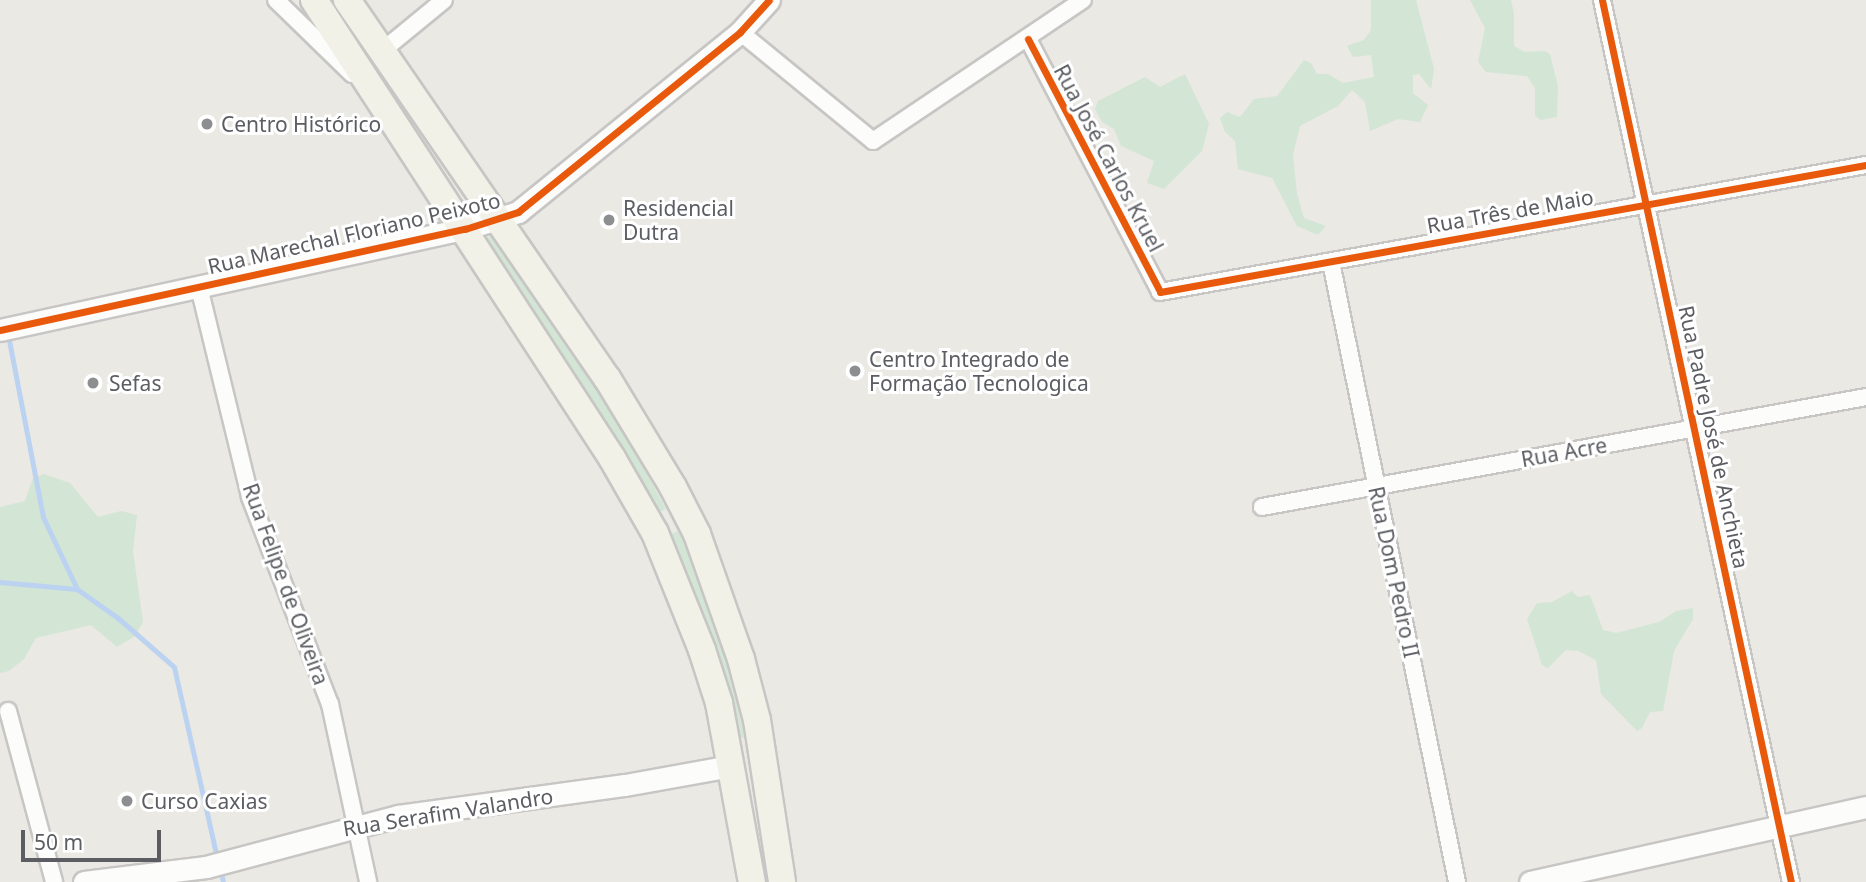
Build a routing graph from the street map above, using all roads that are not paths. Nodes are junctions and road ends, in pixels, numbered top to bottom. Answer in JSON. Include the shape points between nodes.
{"nodes":[{"id":1,"x":276,"y":0,"type":"edge"},
{"id":2,"x":314,"y":0,"type":"edge"},
{"id":3,"x":347,"y":0,"type":"edge"},
{"id":4,"x":444,"y":0,"type":"edge"},
{"id":5,"x":769,"y":0,"type":"edge"},
{"id":6,"x":1083,"y":0,"type":"edge"},
{"id":7,"x":1602,"y":0,"type":"edge"},
{"id":8,"x":740,"y":32,"type":"junction"},
{"id":9,"x":1028,"y":39,"type":"junction"},
{"id":10,"x":382,"y":51,"type":"junction"},
{"id":11,"x":382,"y":102,"type":"junction"},
{"id":12,"x":1866,"y":165,"type":"edge"},
{"id":13,"x":1646,"y":205,"type":"junction"},
{"id":14,"x":497,"y":218,"type":"junction"},
{"id":15,"x":465,"y":229,"type":"junction"},
{"id":16,"x":1331,"y":262,"type":"junction"},
{"id":17,"x":199,"y":287,"type":"junction"},
{"id":18,"x":1160,"y":292,"type":"joint"},
{"id":19,"x":0,"y":330,"type":"edge"},
{"id":20,"x":1866,"y":397,"type":"edge"},
{"id":21,"x":1694,"y":428,"type":"junction"},
{"id":22,"x":1377,"y":486,"type":"junction"},
{"id":23,"x":1262,"y":507,"type":"dead end"},
{"id":24,"x":8,"y":711,"type":"dead end"},
{"id":25,"x":731,"y":766,"type":"junction"},
{"id":26,"x":769,"y":799,"type":"junction"},
{"id":27,"x":1866,"y":807,"type":"edge"},
{"id":28,"x":356,"y":824,"type":"junction"},
{"id":29,"x":1779,"y":827,"type":"junction"},
{"id":30,"x":54,"y":882,"type":"edge"},
{"id":31,"x":84,"y":882,"type":"edge"},
{"id":32,"x":368,"y":882,"type":"edge"},
{"id":33,"x":752,"y":882,"type":"edge"},
{"id":34,"x":782,"y":882,"type":"edge"},
{"id":35,"x":1457,"y":882,"type":"edge"},
{"id":36,"x":1531,"y":882,"type":"edge"},
{"id":37,"x":1791,"y":882,"type":"edge"}],
"edges":[{"from":1,"to":11,"type":"street"},
{"from":2,"to":11,"type":"main road"},
{"from":3,"to":10,"type":"main road"},
{"from":4,"to":10,"type":"street"},
{"from":5,"to":8,"type":"street","name":"Rua Marechal Floriano Peixoto"},
{"from":6,"to":9,"type":"street"},
{"from":7,"to":13,"type":"street","name":"Rua Padre José de Anchieta"},
{"from":8,"to":9,"type":"street","via":[[873,141]]},
{"from":8,"to":14,"type":"street","name":"Rua Marechal Floriano Peixoto","via":[[517,212]]},
{"from":9,"to":18,"type":"street","name":"Rua José Carlos Kruel"},
{"from":10,"to":14,"type":"main road"},
{"from":11,"to":15,"type":"main road"},
{"from":12,"to":13,"type":"street","name":"Rua Três de Maio"},
{"from":13,"to":16,"type":"street","name":"Rua Três de Maio"},
{"from":13,"to":21,"type":"street","name":"Rua Padre José de Anchieta"},
{"from":14,"to":15,"type":"street","name":"Rua Marechal Floriano Peixoto"},
{"from":14,"to":26,"type":"main road","via":[[607,378],[697,534],[741,659],[757,720]]},
{"from":15,"to":17,"type":"street","name":"Rua Marechal Floriano Peixoto"},
{"from":15,"to":25,"type":"main road","via":[[655,533],[702,650],[719,703]]},
{"from":16,"to":18,"type":"street","name":"Rua Três de Maio"},
{"from":16,"to":22,"type":"street","name":"Rua Dom Pedro II"},
{"from":17,"to":19,"type":"street","name":"Rua Marechal Floriano Peixoto"},
{"from":17,"to":28,"type":"street","name":"Rua Felipe de Oliveira","via":[[250,497],[330,704]]},
{"from":20,"to":21,"type":"street","name":"Rua Acre"},
{"from":21,"to":22,"type":"street","name":"Rua Acre"},
{"from":21,"to":29,"type":"street","name":"Rua Padre José de Anchieta"},
{"from":22,"to":23,"type":"street","name":"Rua Acre"},
{"from":22,"to":35,"type":"street","name":"Rua Dom Pedro II"},
{"from":24,"to":30,"type":"street"},
{"from":25,"to":26,"type":"main road","via":[[761,782]]},
{"from":25,"to":28,"type":"street","name":"Rua Serafim Valandro"},
{"from":25,"to":33,"type":"main road"},
{"from":26,"to":34,"type":"main road"},
{"from":27,"to":29,"type":"street"},
{"from":28,"to":31,"type":"street","name":"Rua Serafim Valandro","via":[[206,867]]},
{"from":28,"to":32,"type":"street","name":"Rua Felipe de Oliveira"},
{"from":29,"to":36,"type":"street"},
{"from":29,"to":37,"type":"street","name":"Rua Padre José de Anchieta"}]}
